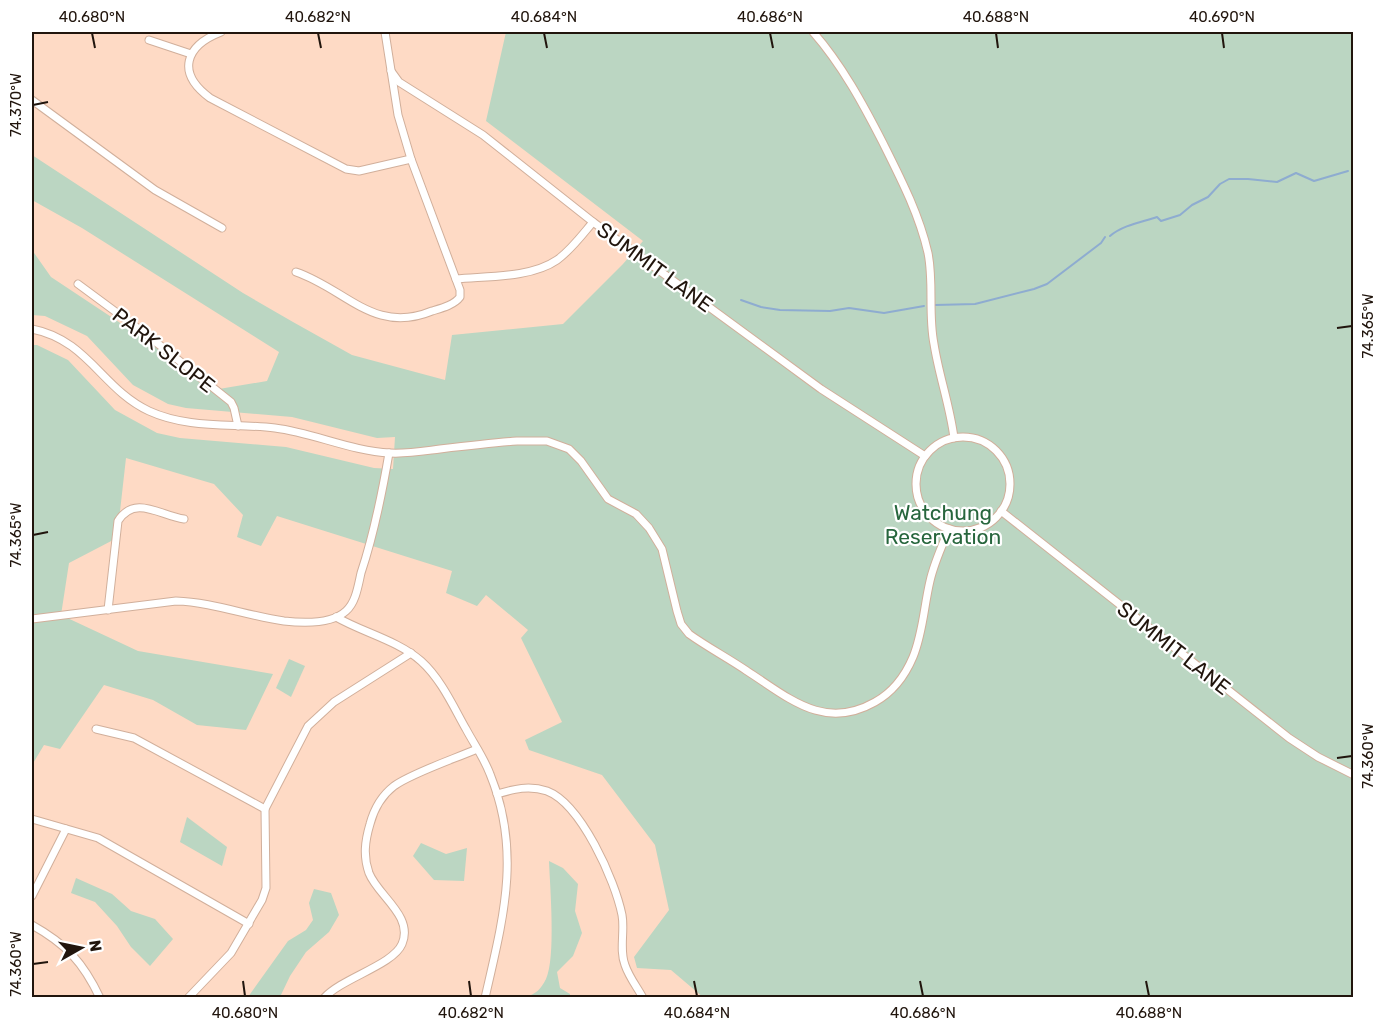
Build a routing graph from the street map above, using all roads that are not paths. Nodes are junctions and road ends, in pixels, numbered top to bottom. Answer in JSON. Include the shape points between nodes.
{"nodes":[{"id":1,"x":221,"y":32,"type":"edge"},
{"id":2,"x":385,"y":32,"type":"edge"},
{"id":3,"x":813,"y":32,"type":"edge"},
{"id":4,"x":149,"y":40,"type":"dead end"},
{"id":5,"x":191,"y":54,"type":"junction"},
{"id":6,"x":391,"y":71,"type":"junction"},
{"id":7,"x":32,"y":100,"type":"edge"},
{"id":8,"x":411,"y":159,"type":"junction"},
{"id":9,"x":593,"y":222,"type":"junction"},
{"id":10,"x":222,"y":228,"type":"dead end"},
{"id":11,"x":296,"y":272,"type":"dead end"},
{"id":12,"x":456,"y":279,"type":"junction"},
{"id":13,"x":78,"y":284,"type":"dead end"},
{"id":14,"x":32,"y":329,"type":"edge"},
{"id":15,"x":238,"y":426,"type":"junction"},
{"id":16,"x":954,"y":438,"type":"junction"},
{"id":17,"x":389,"y":453,"type":"junction"},
{"id":18,"x":925,"y":456,"type":"junction"},
{"id":19,"x":1001,"y":512,"type":"junction"},
{"id":20,"x":184,"y":519,"type":"dead end"},
{"id":21,"x":949,"y":529,"type":"junction"},
{"id":22,"x":108,"y":610,"type":"junction"},
{"id":23,"x":336,"y":617,"type":"junction"},
{"id":24,"x":32,"y":619,"type":"edge"},
{"id":25,"x":411,"y":653,"type":"junction"},
{"id":26,"x":96,"y":729,"type":"dead end"},
{"id":27,"x":477,"y":749,"type":"junction"},
{"id":28,"x":1353,"y":775,"type":"edge"},
{"id":29,"x":497,"y":794,"type":"junction"},
{"id":30,"x":265,"y":809,"type":"junction"},
{"id":31,"x":32,"y":819,"type":"edge"},
{"id":32,"x":66,"y":830,"type":"junction"},
{"id":33,"x":32,"y":896,"type":"edge"},
{"id":34,"x":249,"y":924,"type":"junction"},
{"id":35,"x":32,"y":925,"type":"edge"},
{"id":36,"x":100,"y":998,"type":"edge"},
{"id":37,"x":188,"y":998,"type":"edge"},
{"id":38,"x":324,"y":998,"type":"edge"},
{"id":39,"x":485,"y":998,"type":"edge"},
{"id":40,"x":643,"y":998,"type":"edge"}],
"edges":[{"from":1,"to":5,"type":"street","via":[[199,43]]},
{"from":2,"to":6,"type":"street"},
{"from":3,"to":16,"type":"street","via":[[837,60],[917,214],[928,255],[934,347]]},
{"from":4,"to":5,"type":"street"},
{"from":5,"to":8,"type":"street","via":[[192,78],[210,98],[346,169],[359,171]]},
{"from":6,"to":8,"type":"street"},
{"from":6,"to":9,"type":"street","name":"SUMMIT LANE","via":[[399,82],[483,135]]},
{"from":7,"to":10,"type":"street","via":[[155,190]]},
{"from":8,"to":12,"type":"street"},
{"from":9,"to":12,"type":"street","via":[[561,257],[543,268]]},
{"from":9,"to":18,"type":"street","name":"SUMMIT LANE","via":[[821,389]]},
{"from":11,"to":12,"type":"street","via":[[377,315],[392,319],[420,316],[452,304],[460,297]]},
{"from":13,"to":15,"type":"street","name":"PARK SLOPE","via":[[231,402]]},
{"from":14,"to":15,"type":"street","via":[[67,342],[122,394],[147,410],[185,422]]},
{"from":15,"to":17,"type":"street","via":[[285,430]]},
{"from":16,"to":18,"type":"street"},
{"from":16,"to":19,"type":"street","via":[[985,443],[1002,459],[1010,481]]},
{"from":17,"to":21,"type":"street","via":[[528,440],[568,449],[608,499],[636,514],[654,535],[664,556],[679,618],[689,634],[800,705],[829,714],[854,712],[882,698],[898,684],[918,641],[930,580]]},
{"from":17,"to":23,"type":"street","via":[[375,530],[353,601]]},
{"from":18,"to":21,"type":"street","via":[[918,469],[918,499],[935,522]]},
{"from":19,"to":21,"type":"street","via":[[978,529]]},
{"from":19,"to":28,"type":"street","name":"SUMMIT LANE","via":[[1290,738]]},
{"from":20,"to":22,"type":"street","via":[[142,507],[132,508],[121,516]]},
{"from":22,"to":23,"type":"street","via":[[184,602],[284,621]]},
{"from":22,"to":24,"type":"street"},
{"from":23,"to":25,"type":"street"},
{"from":25,"to":27,"type":"street","via":[[434,675]]},
{"from":25,"to":30,"type":"street","via":[[334,702],[308,726]]},
{"from":26,"to":30,"type":"street","via":[[134,738]]},
{"from":27,"to":29,"type":"street"},
{"from":27,"to":38,"type":"street","via":[[400,782],[375,808],[365,859],[374,883],[403,922],[403,941],[393,956]]},
{"from":29,"to":39,"type":"street","via":[[508,879]]},
{"from":29,"to":40,"type":"street","via":[[535,788],[558,797],[572,809],[609,876],[622,916],[624,963]]},
{"from":30,"to":34,"type":"street","via":[[266,888]]},
{"from":31,"to":32,"type":"street"},
{"from":32,"to":33,"type":"street"},
{"from":32,"to":34,"type":"street","via":[[98,838]]},
{"from":34,"to":37,"type":"street","via":[[231,953]]},
{"from":35,"to":36,"type":"street","via":[[74,954]]}]}
